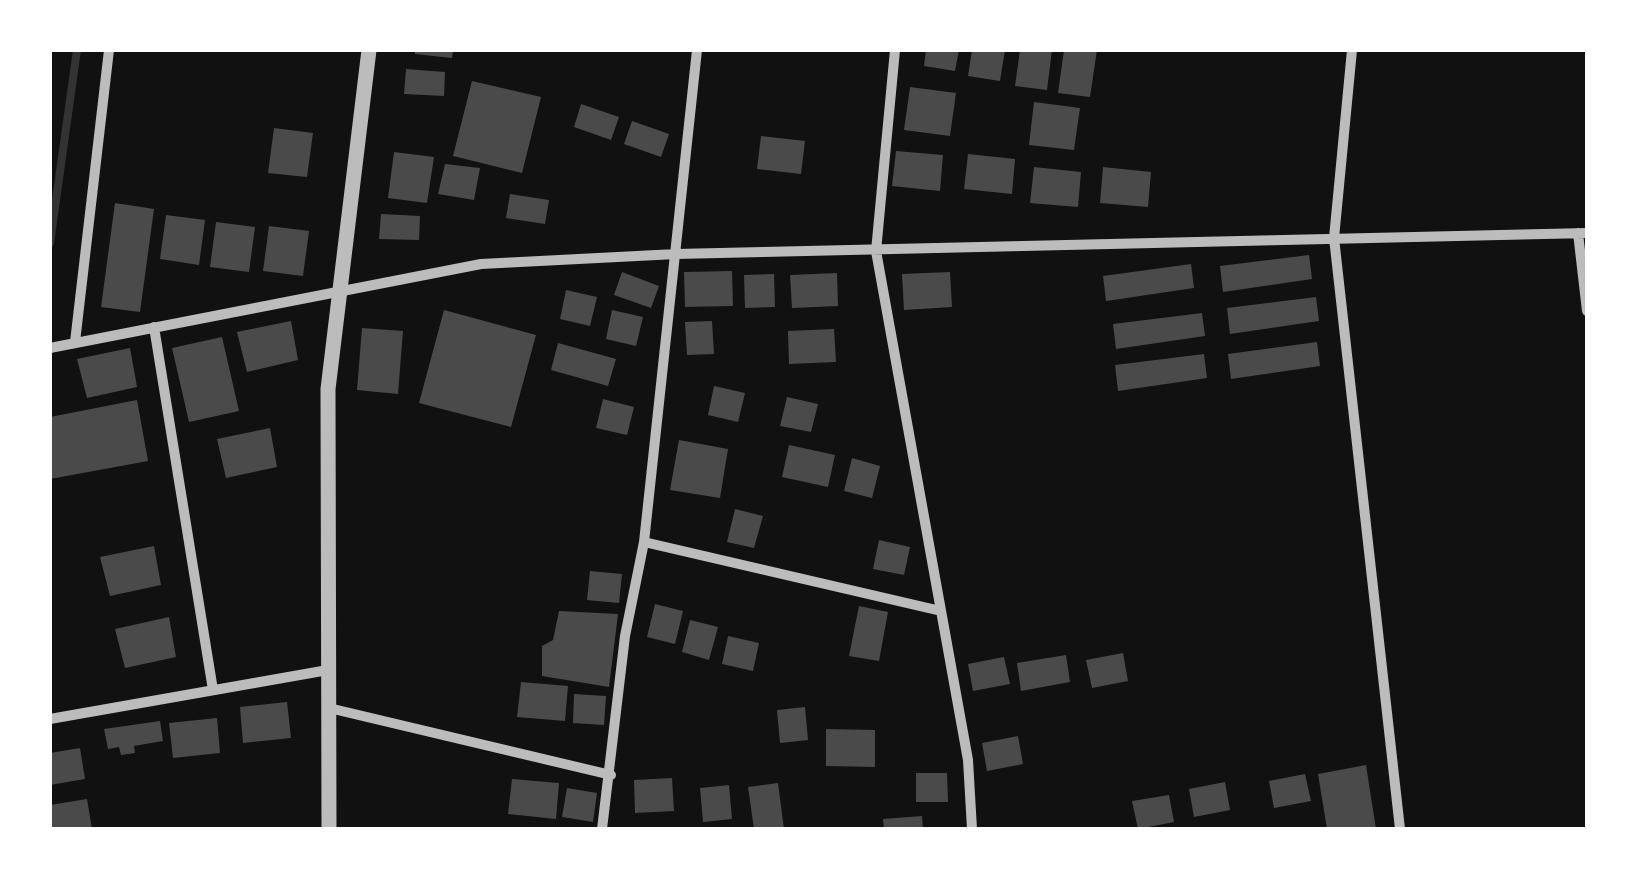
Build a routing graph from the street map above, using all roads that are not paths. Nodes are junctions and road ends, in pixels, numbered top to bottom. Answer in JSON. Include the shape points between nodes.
{"nodes":[{"id":1,"x":109,"y":50,"type":"edge"},
{"id":2,"x":369,"y":50,"type":"edge"},
{"id":3,"x":696,"y":50,"type":"edge"},
{"id":4,"x":895,"y":50,"type":"edge"},
{"id":5,"x":1352,"y":50,"type":"edge"},
{"id":6,"x":1583,"y":233,"type":"edge"},
{"id":7,"x":1334,"y":238,"type":"junction"},
{"id":8,"x":876,"y":251,"type":"junction"},
{"id":9,"x":676,"y":254,"type":"junction"},
{"id":10,"x":337,"y":293,"type":"junction"},
{"id":11,"x":1587,"y":311,"type":"edge"},
{"id":12,"x":154,"y":327,"type":"junction"},
{"id":13,"x":75,"y":342,"type":"junction"},
{"id":14,"x":50,"y":348,"type":"edge"},
{"id":15,"x":644,"y":542,"type":"junction"},
{"id":16,"x":941,"y":610,"type":"junction"},
{"id":17,"x":328,"y":670,"type":"junction"},
{"id":18,"x":213,"y":690,"type":"junction"},
{"id":19,"x":328,"y":708,"type":"junction"},
{"id":20,"x":50,"y":719,"type":"edge"},
{"id":21,"x":611,"y":775,"type":"junction"},
{"id":22,"x":329,"y":829,"type":"edge"},
{"id":23,"x":602,"y":829,"type":"edge"},
{"id":24,"x":972,"y":829,"type":"edge"},
{"id":25,"x":1400,"y":829,"type":"edge"}],
"edges":[{"from":1,"to":13,"type":"street"},
{"from":2,"to":10,"type":"street"},
{"from":3,"to":9,"type":"street"},
{"from":4,"to":8,"type":"street"},
{"from":5,"to":7,"type":"street"},
{"from":6,"to":7,"type":"street"},
{"from":6,"to":11,"type":"street"},
{"from":7,"to":8,"type":"street"},
{"from":7,"to":25,"type":"street"},
{"from":8,"to":9,"type":"street"},
{"from":8,"to":16,"type":"street"},
{"from":9,"to":10,"type":"street","via":[[482,264]]},
{"from":9,"to":15,"type":"street"},
{"from":10,"to":12,"type":"street"},
{"from":10,"to":17,"type":"street","via":[[328,389]]},
{"from":12,"to":13,"type":"street"},
{"from":12,"to":18,"type":"street"},
{"from":13,"to":14,"type":"street"},
{"from":15,"to":16,"type":"street"},
{"from":15,"to":21,"type":"street","via":[[625,636]]},
{"from":16,"to":24,"type":"street","via":[[968,760]]},
{"from":17,"to":18,"type":"street"},
{"from":17,"to":19,"type":"street"},
{"from":18,"to":20,"type":"street"},
{"from":19,"to":21,"type":"street"},
{"from":19,"to":22,"type":"street"},
{"from":21,"to":23,"type":"street"}]}
